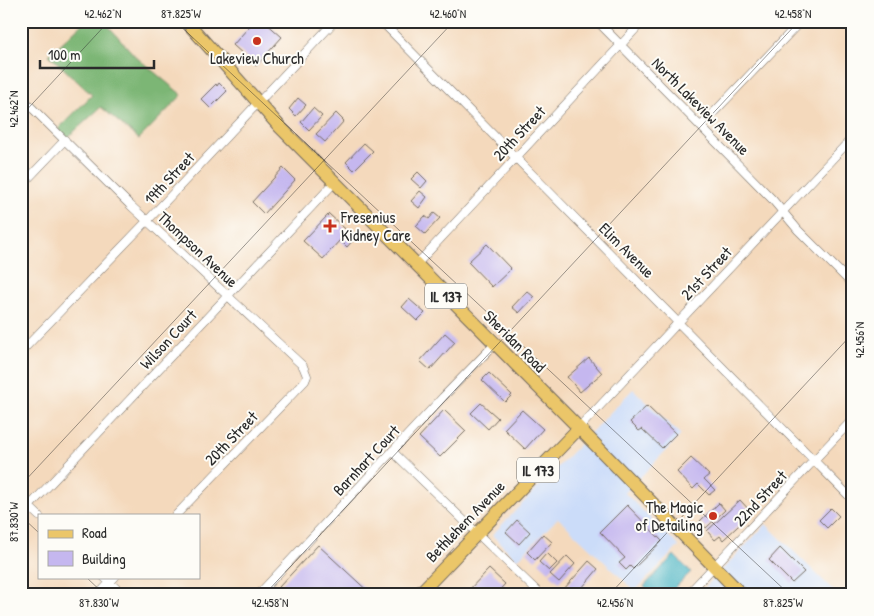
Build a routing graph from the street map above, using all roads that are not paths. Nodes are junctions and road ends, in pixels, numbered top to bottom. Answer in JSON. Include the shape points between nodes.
{"nodes":[{"id":1,"x":186,"y":21,"type":"edge"},
{"id":2,"x":335,"y":21,"type":"edge"},
{"id":3,"x":381,"y":21,"type":"edge"},
{"id":4,"x":597,"y":21,"type":"edge"},
{"id":5,"x":643,"y":21,"type":"edge"},
{"id":6,"x":801,"y":21,"type":"edge"},
{"id":7,"x":621,"y":45,"type":"junction"},
{"id":8,"x":21,"y":97,"type":"edge"},
{"id":9,"x":258,"y":103,"type":"junction"},
{"id":10,"x":701,"y":126,"type":"junction"},
{"id":11,"x":853,"y":137,"type":"edge"},
{"id":12,"x":65,"y":140,"type":"junction"},
{"id":13,"x":516,"y":157,"type":"junction"},
{"id":14,"x":335,"y":182,"type":"junction"},
{"id":15,"x":21,"y":186,"type":"edge"},
{"id":16,"x":783,"y":211,"type":"junction"},
{"id":17,"x":148,"y":220,"type":"junction"},
{"id":18,"x":416,"y":265,"type":"junction"},
{"id":19,"x":853,"y":285,"type":"edge"},
{"id":20,"x":228,"y":296,"type":"junction"},
{"id":21,"x":678,"y":322,"type":"junction"},
{"id":22,"x":495,"y":344,"type":"junction"},
{"id":23,"x":21,"y":352,"type":"edge"},
{"id":24,"x":305,"y":381,"type":"joint"},
{"id":25,"x":853,"y":419,"type":"edge"},
{"id":26,"x":579,"y":428,"type":"junction"},
{"id":27,"x":392,"y":452,"type":"junction"},
{"id":28,"x":814,"y":460,"type":"junction"},
{"id":29,"x":21,"y":499,"type":"edge"},
{"id":30,"x":853,"y":500,"type":"edge"},
{"id":31,"x":29,"y":507,"type":"junction"},
{"id":32,"x":177,"y":514,"type":"edge"},
{"id":33,"x":21,"y":515,"type":"edge"},
{"id":34,"x":38,"y":515,"type":"edge"},
{"id":35,"x":476,"y":533,"type":"junction"},
{"id":36,"x":714,"y":566,"type":"junction"},
{"id":37,"x":110,"y":579,"type":"edge"},
{"id":38,"x":98,"y":595,"type":"edge"},
{"id":39,"x":123,"y":595,"type":"edge"},
{"id":40,"x":258,"y":595,"type":"edge"},
{"id":41,"x":418,"y":595,"type":"edge"},
{"id":42,"x":541,"y":595,"type":"edge"},
{"id":43,"x":687,"y":595,"type":"edge"},
{"id":44,"x":742,"y":595,"type":"edge"}],
"edges":[{"from":1,"to":9,"type":"main road","name":"Sheridan Road","number":"IL 137"},
{"from":2,"to":9,"type":"street","name":"19th Street"},
{"from":3,"to":13,"type":"street","name":"Elim Avenue"},
{"from":4,"to":7,"type":"street","name":"North Lakeview Avenue"},
{"from":5,"to":7,"type":"street","name":"20th Street"},
{"from":6,"to":10,"type":"street"},
{"from":7,"to":10,"type":"street","name":"North Lakeview Avenue"},
{"from":7,"to":13,"type":"street","name":"20th Street"},
{"from":8,"to":12,"type":"street","name":"Thompson Avenue"},
{"from":9,"to":14,"type":"main road","name":"Sheridan Road","number":"IL 137"},
{"from":9,"to":17,"type":"street","name":"19th Street"},
{"from":10,"to":16,"type":"street","name":"North Lakeview Avenue"},
{"from":11,"to":16,"type":"street","name":"21st Street"},
{"from":12,"to":15,"type":"street"},
{"from":12,"to":17,"type":"street","name":"Thompson Avenue"},
{"from":13,"to":18,"type":"street","name":"20th Street"},
{"from":13,"to":21,"type":"street","name":"Elim Avenue"},
{"from":14,"to":18,"type":"main road","name":"Sheridan Road","number":"IL 137"},
{"from":14,"to":20,"type":"street","name":"Wilson Court"},
{"from":16,"to":19,"type":"street","name":"North Lakeview Avenue"},
{"from":16,"to":21,"type":"street","name":"21st Street"},
{"from":17,"to":20,"type":"street","name":"Thompson Avenue"},
{"from":17,"to":23,"type":"street","name":"19th Street"},
{"from":18,"to":22,"type":"main road","name":"Sheridan Road","number":"IL 137"},
{"from":20,"to":24,"type":"street","name":"Thompson Avenue","via":[[303,366],[307,376]]},
{"from":20,"to":31,"type":"street","name":"Wilson Court"},
{"from":21,"to":26,"type":"street","name":"21st Street"},
{"from":21,"to":28,"type":"street","name":"Elim Avenue"},
{"from":22,"to":26,"type":"main road","name":"Sheridan Road","number":"IL 137"},
{"from":22,"to":27,"type":"street","name":"Barnhart Court"},
{"from":24,"to":32,"type":"street","name":"20th Street"},
{"from":25,"to":28,"type":"street","name":"22nd Street"},
{"from":26,"to":35,"type":"main road","name":"Bethlehem Avenue","number":"IL 173"},
{"from":26,"to":36,"type":"main road","name":"Sheridan Road","number":"IL 137"},
{"from":27,"to":35,"type":"street"},
{"from":27,"to":40,"type":"street","name":"Barnhart Court"},
{"from":28,"to":30,"type":"street","name":"Elim Avenue"},
{"from":28,"to":36,"type":"street","name":"22nd Street"},
{"from":29,"to":31,"type":"street"},
{"from":31,"to":33,"type":"street","name":"Wilson Court"},
{"from":31,"to":34,"type":"street"},
{"from":35,"to":41,"type":"main road","name":"Bethlehem Avenue","number":"IL 173"},
{"from":35,"to":42,"type":"street"},
{"from":36,"to":43,"type":"street","name":"22nd Street"},
{"from":36,"to":44,"type":"main road","name":"Sheridan Road","number":"IL 137"},
{"from":37,"to":38,"type":"street"},
{"from":37,"to":39,"type":"street"}]}
